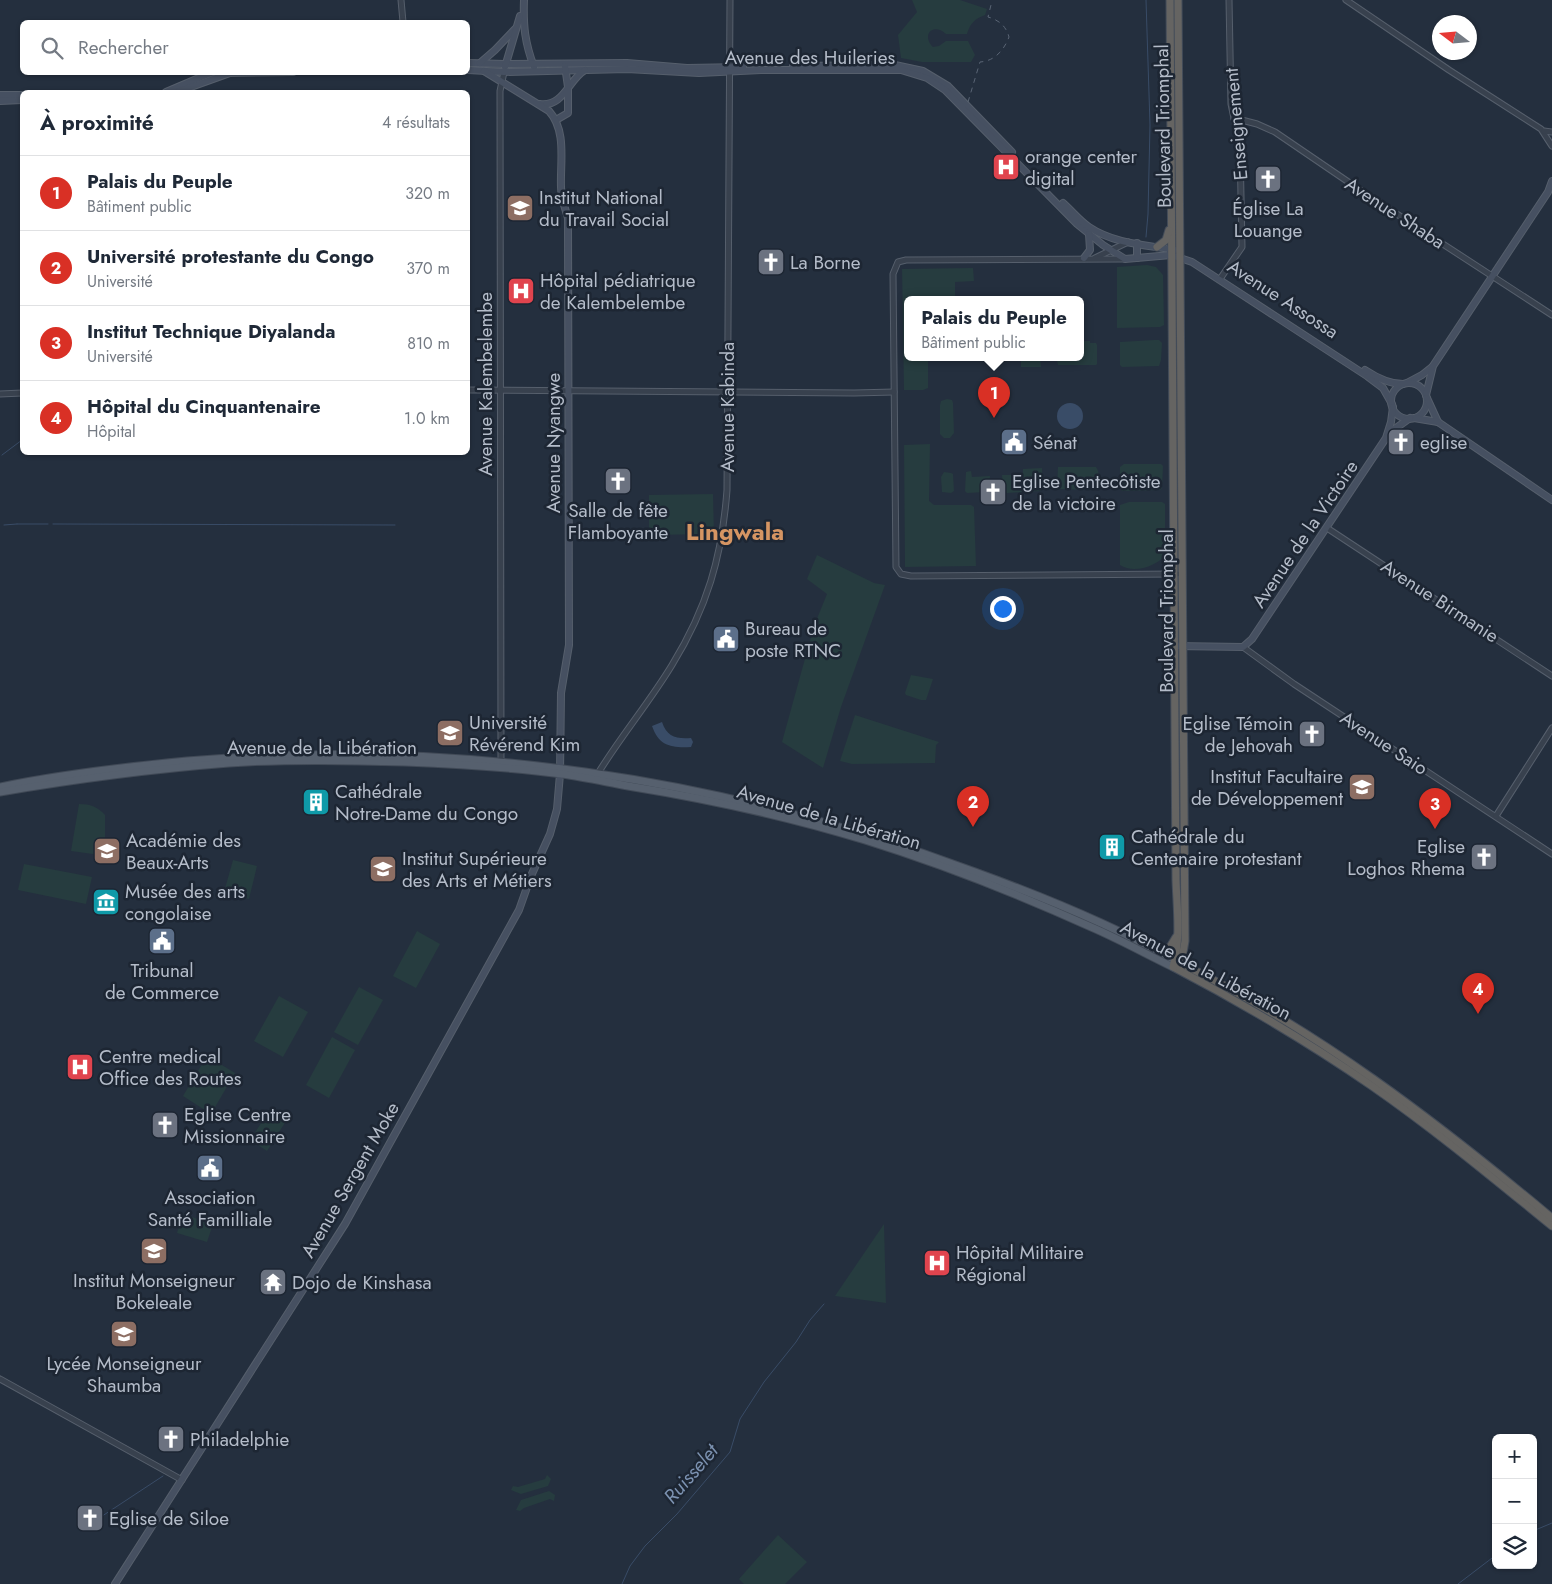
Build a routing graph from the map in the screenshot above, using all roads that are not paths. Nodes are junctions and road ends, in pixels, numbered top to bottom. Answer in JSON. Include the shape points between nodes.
{"nodes":[{"id":1,"x":401,"y":0,"type":"edge"},
{"id":2,"x":730,"y":0,"type":"edge"},
{"id":3,"x":1170,"y":0,"type":"edge"},
{"id":4,"x":1178,"y":0,"type":"edge"},
{"id":5,"x":1229,"y":0,"type":"edge"},
{"id":6,"x":1346,"y":0,"type":"edge"},
{"id":7,"x":524,"y":2,"type":"edge"},
{"id":8,"x":520,"y":16,"type":"joint"},
{"id":9,"x":403,"y":20,"type":"edge"},
{"id":10,"x":515,"y":28,"type":"junction"},
{"id":11,"x":470,"y":62,"type":"edge"},
{"id":12,"x":480,"y":63,"type":"junction"},
{"id":13,"x":506,"y":64,"type":"junction"},
{"id":14,"x":565,"y":66,"type":"junction"},
{"id":15,"x":534,"y":67,"type":"junction"},
{"id":16,"x":586,"y":69,"type":"junction"},
{"id":17,"x":470,"y":70,"type":"edge"},
{"id":18,"x":730,"y":70,"type":"junction"},
{"id":19,"x":484,"y":71,"type":"junction"},
{"id":20,"x":504,"y":72,"type":"junction"},
{"id":21,"x":206,"y":75,"type":"edge"},
{"id":22,"x":224,"y":75,"type":"edge"},
{"id":23,"x":502,"y":81,"type":"junction"},
{"id":24,"x":568,"y":87,"type":"junction"},
{"id":25,"x":171,"y":90,"type":"edge"},
{"id":26,"x":183,"y":90,"type":"edge"},
{"id":27,"x":0,"y":95,"type":"edge"},
{"id":28,"x":20,"y":95,"type":"edge"},
{"id":29,"x":0,"y":100,"type":"edge"},
{"id":30,"x":20,"y":100,"type":"edge"},
{"id":31,"x":539,"y":104,"type":"junction"},
{"id":32,"x":1234,"y":118,"type":"junction"},
{"id":33,"x":556,"y":120,"type":"junction"},
{"id":34,"x":1544,"y":131,"type":"junction"},
{"id":35,"x":1552,"y":132,"type":"edge"},
{"id":36,"x":1552,"y":146,"type":"edge"},
{"id":37,"x":1552,"y":181,"type":"edge"},
{"id":38,"x":1550,"y":190,"type":"edge"},
{"id":39,"x":1074,"y":216,"type":"junction"},
{"id":40,"x":1171,"y":220,"type":"junction"},
{"id":41,"x":1089,"y":234,"type":"junction"},
{"id":42,"x":1129,"y":242,"type":"junction"},
{"id":43,"x":1137,"y":243,"type":"junction"},
{"id":44,"x":1157,"y":247,"type":"junction"},
{"id":45,"x":1112,"y":251,"type":"junction"},
{"id":46,"x":1171,"y":252,"type":"junction"},
{"id":47,"x":1180,"y":254,"type":"junction"},
{"id":48,"x":1084,"y":258,"type":"junction"},
{"id":49,"x":1094,"y":258,"type":"junction"},
{"id":50,"x":1125,"y":258,"type":"junction"},
{"id":51,"x":1137,"y":258,"type":"junction"},
{"id":52,"x":1493,"y":277,"type":"junction"},
{"id":53,"x":1222,"y":278,"type":"junction"},
{"id":54,"x":1552,"y":315,"type":"edge"},
{"id":55,"x":1433,"y":366,"type":"junction"},
{"id":56,"x":1368,"y":374,"type":"junction"},
{"id":57,"x":1404,"y":384,"type":"junction"},
{"id":58,"x":470,"y":390,"type":"edge"},
{"id":59,"x":568,"y":390,"type":"junction"},
{"id":60,"x":500,"y":391,"type":"junction"},
{"id":61,"x":727,"y":392,"type":"junction"},
{"id":62,"x":894,"y":392,"type":"junction"},
{"id":63,"x":20,"y":393,"type":"edge"},
{"id":64,"x":0,"y":394,"type":"edge"},
{"id":65,"x":1426,"y":396,"type":"junction"},
{"id":66,"x":1392,"y":406,"type":"junction"},
{"id":67,"x":1412,"y":418,"type":"junction"},
{"id":68,"x":1438,"y":422,"type":"junction"},
{"id":69,"x":1388,"y":434,"type":"junction"},
{"id":70,"x":1552,"y":500,"type":"edge"},
{"id":71,"x":1327,"y":528,"type":"junction"},
{"id":72,"x":1174,"y":574,"type":"junction"},
{"id":73,"x":1182,"y":574,"type":"junction"},
{"id":74,"x":1183,"y":645,"type":"junction"},
{"id":75,"x":1175,"y":646,"type":"junction"},
{"id":76,"x":1243,"y":647,"type":"junction"},
{"id":77,"x":1552,"y":676,"type":"edge"},
{"id":78,"x":1552,"y":728,"type":"edge"},
{"id":79,"x":501,"y":764,"type":"junction"},
{"id":80,"x":560,"y":770,"type":"junction"},
{"id":81,"x":599,"y":773,"type":"junction"},
{"id":82,"x":594,"y":780,"type":"junction"},
{"id":83,"x":0,"y":787,"type":"edge"},
{"id":84,"x":0,"y":792,"type":"edge"},
{"id":85,"x":1496,"y":816,"type":"junction"},
{"id":86,"x":1552,"y":854,"type":"edge"},
{"id":87,"x":1178,"y":932,"type":"junction"},
{"id":88,"x":1185,"y":940,"type":"junction"},
{"id":89,"x":1159,"y":951,"type":"junction"},
{"id":90,"x":1178,"y":965,"type":"junction"},
{"id":91,"x":1193,"y":970,"type":"junction"},
{"id":92,"x":1552,"y":1218,"type":"edge"},
{"id":93,"x":1552,"y":1226,"type":"edge"},
{"id":94,"x":0,"y":1378,"type":"edge"},
{"id":95,"x":182,"y":1480,"type":"junction"},
{"id":96,"x":115,"y":1584,"type":"edge"}],
"edges":[{"from":1,"to":9,"type":"street"},
{"from":2,"to":18,"type":"street","name":"Avenue Kabinda"},
{"from":3,"to":40,"type":"highway","name":"Boulevard Triomphal"},
{"from":4,"to":47,"type":"highway","name":"Boulevard Triomphal"},
{"from":5,"to":32,"type":"street","name":"Enseignement"},
{"from":6,"to":34,"type":"street"},
{"from":7,"to":8,"type":"street","name":"Avenue Kalembelembe"},
{"from":7,"to":15,"type":"main road","via":[[526,42]]},
{"from":8,"to":10,"type":"main road","name":"Avenue Kalembelembe"},
{"from":10,"to":12,"type":"main road"},
{"from":10,"to":13,"type":"main road","name":"Avenue Kalembelembe"},
{"from":11,"to":12,"type":"main road","name":"Avenue des Huileries"},
{"from":12,"to":13,"type":"main road","name":"Avenue des Huileries"},
{"from":13,"to":15,"type":"main road","name":"Avenue des Huileries"},
{"from":13,"to":20,"type":"main road","name":"Avenue Kalembelembe"},
{"from":14,"to":15,"type":"main road","name":"Avenue des Huileries"},
{"from":14,"to":16,"type":"main road","name":"Avenue des Huileries"},
{"from":14,"to":18,"type":"main road","name":"Avenue des Huileries","via":[[627,64]]},
{"from":14,"to":24,"type":"main road"},
{"from":15,"to":20,"type":"main road","name":"Avenue des Huileries"},
{"from":16,"to":18,"type":"main road","name":"Avenue des Huileries","via":[[687,73]]},
{"from":16,"to":24,"type":"main road"},
{"from":17,"to":19,"type":"main road","name":"Avenue des Huileries"},
{"from":18,"to":39,"type":"main road","name":"Avenue des Huileries","via":[[888,65],[923,71],[948,86]]},
{"from":18,"to":61,"type":"street","name":"Avenue Kabinda"},
{"from":19,"to":20,"type":"main road","name":"Avenue des Huileries"},
{"from":19,"to":23,"type":"main road"},
{"from":20,"to":23,"type":"street","name":"Avenue Kalembelembe"},
{"from":21,"to":25,"type":"main road"},
{"from":22,"to":26,"type":"main road"},
{"from":23,"to":31,"type":"main road"},
{"from":23,"to":60,"type":"street","name":"Avenue Kalembelembe"},
{"from":24,"to":31,"type":"main road","via":[[553,103]]},
{"from":24,"to":33,"type":"main road","via":[[568,113]]},
{"from":27,"to":28,"type":"main road"},
{"from":29,"to":30,"type":"main road"},
{"from":31,"to":33,"type":"main road"},
{"from":32,"to":52,"type":"street","name":"Avenue Shaba","via":[[1275,132]]},
{"from":32,"to":53,"type":"street","name":"Enseignement","via":[[1240,147],[1242,247]]},
{"from":33,"to":59,"type":"main road","name":"Avenue Nyangwe","via":[[560,138],[562,195],[568,218]]},
{"from":34,"to":35,"type":"street"},
{"from":34,"to":36,"type":"street"},
{"from":37,"to":38,"type":"main road"},
{"from":38,"to":52,"type":"main road"},
{"from":39,"to":41,"type":"main road","name":"Avenue des Huileries"},
{"from":39,"to":42,"type":"main road","name":"Avenue des Huileries","via":[[1096,231]]},
{"from":40,"to":44,"type":"highway","via":[[1166,240]]},
{"from":40,"to":46,"type":"highway","name":"Boulevard Triomphal"},
{"from":41,"to":45,"type":"main road","name":"Avenue des Huileries"},
{"from":41,"to":48,"type":"main road","via":[[1090,250]]},
{"from":42,"to":43,"type":"main road","name":"Avenue des Huileries"},
{"from":42,"to":45,"type":"street"},
{"from":43,"to":44,"type":"main road","name":"Avenue des Huileries"},
{"from":43,"to":51,"type":"main road"},
{"from":44,"to":46,"type":"main road","name":"Avenue des Huileries"},
{"from":45,"to":49,"type":"street"},
{"from":45,"to":50,"type":"main road","name":"Avenue des Huileries"},
{"from":46,"to":47,"type":"main road","name":"Avenue Assossa"},
{"from":46,"to":51,"type":"main road","name":"Avenue des Huileries"},
{"from":46,"to":72,"type":"highway","name":"Boulevard Triomphal"},
{"from":47,"to":53,"type":"main road","name":"Avenue Assossa"},
{"from":47,"to":73,"type":"highway","name":"Boulevard Triomphal"},
{"from":48,"to":49,"type":"street"},
{"from":48,"to":62,"type":"street","via":[[898,262],[893,274]]},
{"from":49,"to":50,"type":"street"},
{"from":50,"to":51,"type":"main road","name":"Avenue des Huileries"},
{"from":52,"to":54,"type":"street","name":"Avenue Shaba"},
{"from":52,"to":55,"type":"main road"},
{"from":53,"to":56,"type":"main road","name":"Avenue Assossa"},
{"from":55,"to":57,"type":"main road"},
{"from":55,"to":65,"type":"main road"},
{"from":56,"to":57,"type":"main road","via":[[1390,383]]},
{"from":56,"to":66,"type":"main road","via":[[1383,388]]},
{"from":57,"to":65,"type":"main road","via":[[1420,387]]},
{"from":57,"to":66,"type":"main road","via":[[1395,390]]},
{"from":58,"to":60,"type":"street"},
{"from":59,"to":60,"type":"street"},
{"from":59,"to":61,"type":"street"},
{"from":59,"to":80,"type":"main road","name":"Avenue Nyangwe","via":[[568,645],[561,693]]},
{"from":60,"to":79,"type":"street","name":"Avenue Kalembelembe"},
{"from":61,"to":62,"type":"street"},
{"from":61,"to":81,"type":"street","name":"Avenue Kabinda","via":[[725,519],[710,585],[697,619],[671,666]]},
{"from":62,"to":72,"type":"street","via":[[896,567],[900,574]]},
{"from":63,"to":64,"type":"street"},
{"from":65,"to":67,"type":"main road","via":[[1426,407],[1419,416]]},
{"from":65,"to":68,"type":"main road"},
{"from":66,"to":67,"type":"main road","via":[[1402,417]]},
{"from":66,"to":69,"type":"main road"},
{"from":67,"to":68,"type":"main road"},
{"from":67,"to":69,"type":"main road"},
{"from":68,"to":70,"type":"main road"},
{"from":69,"to":71,"type":"main road","name":"Avenue de la Victoire"},
{"from":71,"to":76,"type":"main road","name":"Avenue de la Victoire","via":[[1252,639]]},
{"from":71,"to":77,"type":"street","name":"Avenue Birmanie"},
{"from":72,"to":73,"type":"street"},
{"from":72,"to":75,"type":"highway","name":"Boulevard Triomphal"},
{"from":73,"to":74,"type":"highway","name":"Boulevard Triomphal"},
{"from":74,"to":75,"type":"main road"},
{"from":74,"to":76,"type":"main road"},
{"from":74,"to":88,"type":"highway","name":"Boulevard Triomphal"},
{"from":75,"to":87,"type":"highway","name":"Boulevard Triomphal"},
{"from":76,"to":85,"type":"street","name":"Avenue Saio"},
{"from":78,"to":85,"type":"street"},
{"from":79,"to":80,"type":"main road","name":"Avenue de la Libération"},
{"from":79,"to":83,"type":"main road","name":"Avenue de la Libération","via":[[387,755],[254,756],[150,764],[48,777]]},
{"from":79,"to":84,"type":"main road","name":"Avenue de la Libération","via":[[369,761],[229,763],[121,773]]},
{"from":80,"to":81,"type":"main road","name":"Avenue de la Libération"},
{"from":80,"to":82,"type":"main road","name":"Avenue de la Libération"},
{"from":80,"to":95,"type":"main road","name":"Avenue Sergent Moke","via":[[554,823],[519,910],[345,1224]]},
{"from":81,"to":82,"type":"street","name":"Avenue Kabinda"},
{"from":81,"to":89,"type":"main road","name":"Avenue de la Libération","via":[[735,799],[884,840],[1004,883]]},
{"from":82,"to":90,"type":"main road","name":"Avenue de la Libération","via":[[699,798],[865,840],[1037,903]]},
{"from":85,"to":86,"type":"street","name":"Avenue Saio"},
{"from":87,"to":89,"type":"highway","via":[[1170,947]]},
{"from":87,"to":90,"type":"highway","name":"Boulevard Triomphal"},
{"from":88,"to":90,"type":"highway","name":"Boulevard Triomphal"},
{"from":88,"to":91,"type":"highway","via":[[1186,955]]},
{"from":89,"to":90,"type":"main road","name":"Avenue de la Libération"},
{"from":90,"to":91,"type":"highway","name":"Avenue de la Libération"},
{"from":90,"to":93,"type":"highway","name":"Avenue de la Libération","via":[[1373,1086]]},
{"from":91,"to":92,"type":"highway","name":"Avenue de la Libération","via":[[1276,1016],[1376,1081]]},
{"from":94,"to":95,"type":"street"},
{"from":95,"to":96,"type":"main road","name":"Avenue Sergent Moke"}]}
